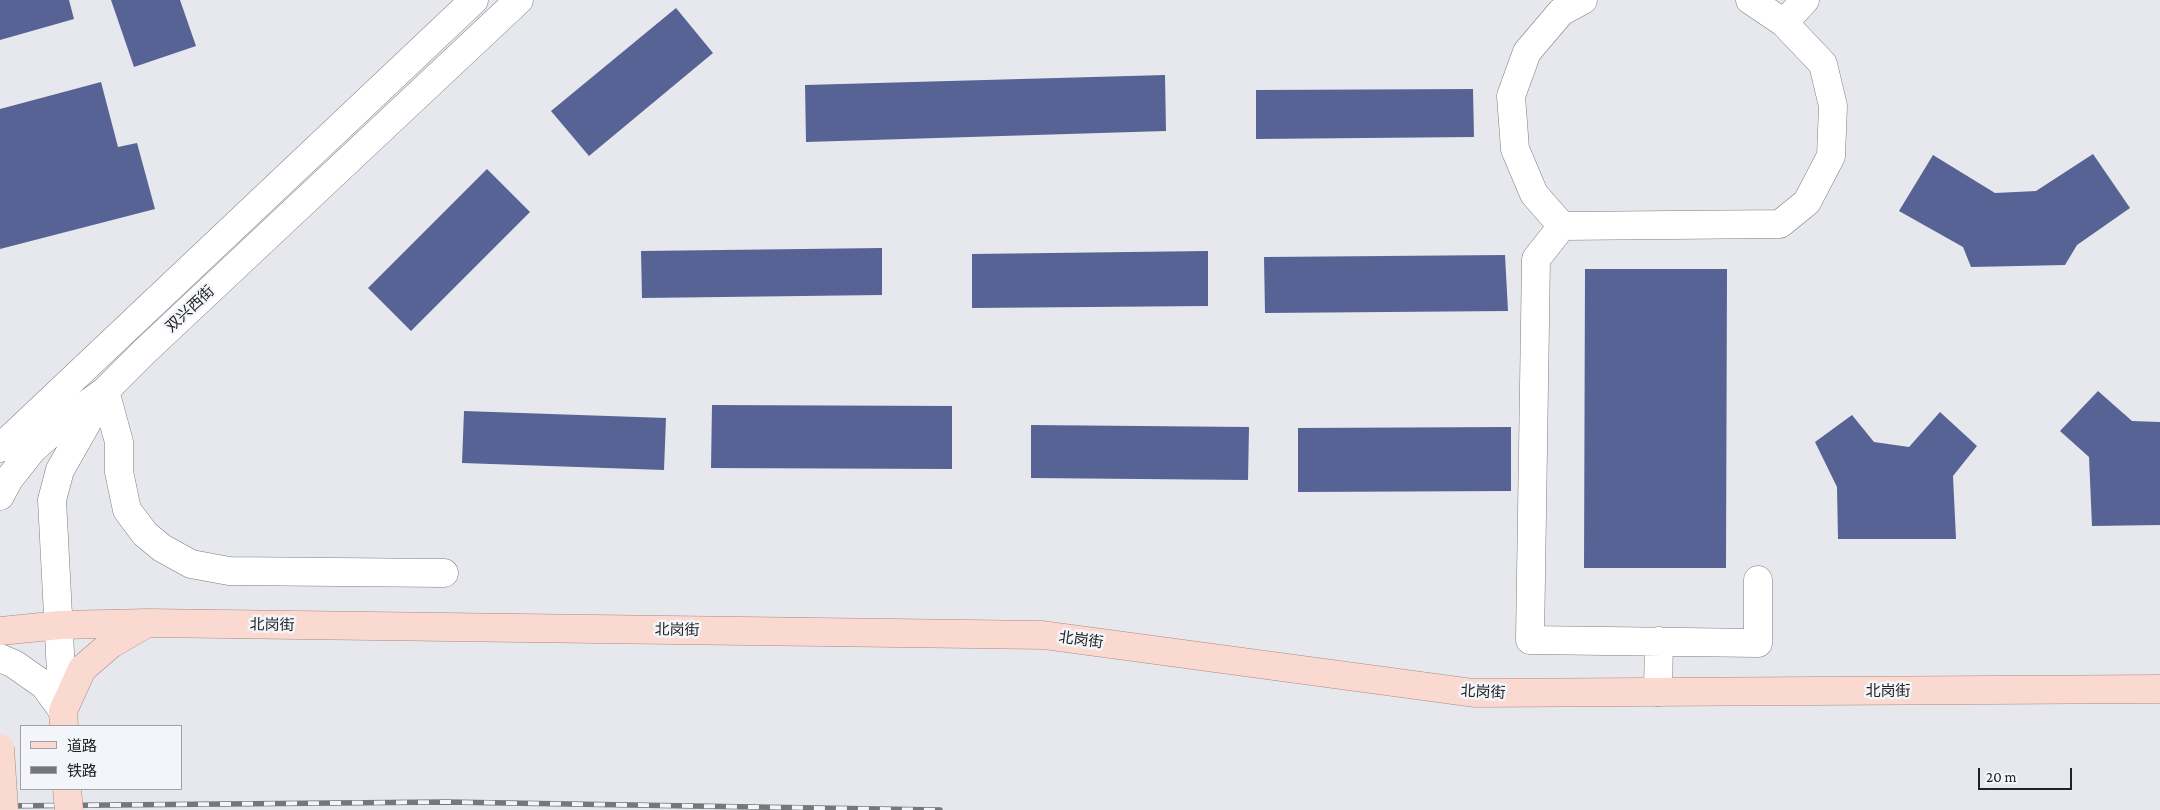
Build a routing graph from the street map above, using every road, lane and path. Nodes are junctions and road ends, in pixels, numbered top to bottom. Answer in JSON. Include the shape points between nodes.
{"nodes":[{"id":1,"x":474,"y":0,"type":"edge"},
{"id":2,"x":519,"y":0,"type":"edge"},
{"id":3,"x":1750,"y":0,"type":"edge"},
{"id":4,"x":1805,"y":0,"type":"edge"},
{"id":5,"x":1565,"y":4,"type":"edge"},
{"id":6,"x":1784,"y":23,"type":"junction"},
{"id":7,"x":1562,"y":226,"type":"junction"},
{"id":8,"x":105,"y":391,"type":"junction"},
{"id":9,"x":2,"y":449,"type":"edge"},
{"id":10,"x":0,"y":496,"type":"edge"},
{"id":11,"x":444,"y":573,"type":"dead end"},
{"id":12,"x":1758,"y":580,"type":"dead end"},
{"id":13,"x":148,"y":623,"type":"junction"},
{"id":14,"x":60,"y":625,"type":"junction"},
{"id":15,"x":0,"y":631,"type":"edge"},
{"id":16,"x":1659,"y":641,"type":"junction"},
{"id":17,"x":0,"y":658,"type":"edge"},
{"id":18,"x":2160,"y":689,"type":"edge"},
{"id":19,"x":1658,"y":692,"type":"junction"},
{"id":20,"x":64,"y":718,"type":"edge"},
{"id":21,"x":0,"y":748,"type":"edge"},
{"id":22,"x":67,"y":790,"type":"edge"},
{"id":23,"x":4,"y":810,"type":"edge"},
{"id":24,"x":68,"y":810,"type":"edge"}],
"edges":[{"from":1,"to":9,"type":"street","name":"双兴西街"},
{"from":2,"to":8,"type":"street","name":"双兴西街"},
{"from":3,"to":6,"type":"street"},
{"from":4,"to":6,"type":"street"},
{"from":5,"to":7,"type":"street","via":[[1527,52],[1511,96],[1515,149],[1534,194]]},
{"from":6,"to":7,"type":"street","via":[[1823,64],[1834,106],[1831,156],[1807,202],[1780,224]]},
{"from":7,"to":16,"type":"street","via":[[1536,259],[1530,640]]},
{"from":8,"to":10,"type":"street","via":[[32,450]]},
{"from":8,"to":11,"type":"street","via":[[119,442],[119,472],[127,510],[145,534],[191,564],[229,571]]},
{"from":8,"to":14,"type":"street","name":"双兴西街","via":[[60,470],[52,500]]},
{"from":12,"to":16,"type":"street","via":[[1758,643]]},
{"from":13,"to":14,"type":"main road","name":"北岗街"},
{"from":13,"to":19,"type":"main road","name":"北岗街","via":[[1043,635],[1474,693]]},
{"from":13,"to":20,"type":"main road","via":[[111,644],[82,669]]},
{"from":14,"to":15,"type":"main road","name":"北岗街"},
{"from":14,"to":20,"type":"street","name":"双兴西街"},
{"from":16,"to":19,"type":"street"},
{"from":17,"to":20,"type":"street","via":[[44,685]]},
{"from":18,"to":19,"type":"main road","name":"北岗街"},
{"from":21,"to":23,"type":"main road","bridge":true},
{"from":22,"to":24,"type":"main road","bridge":true}]}
